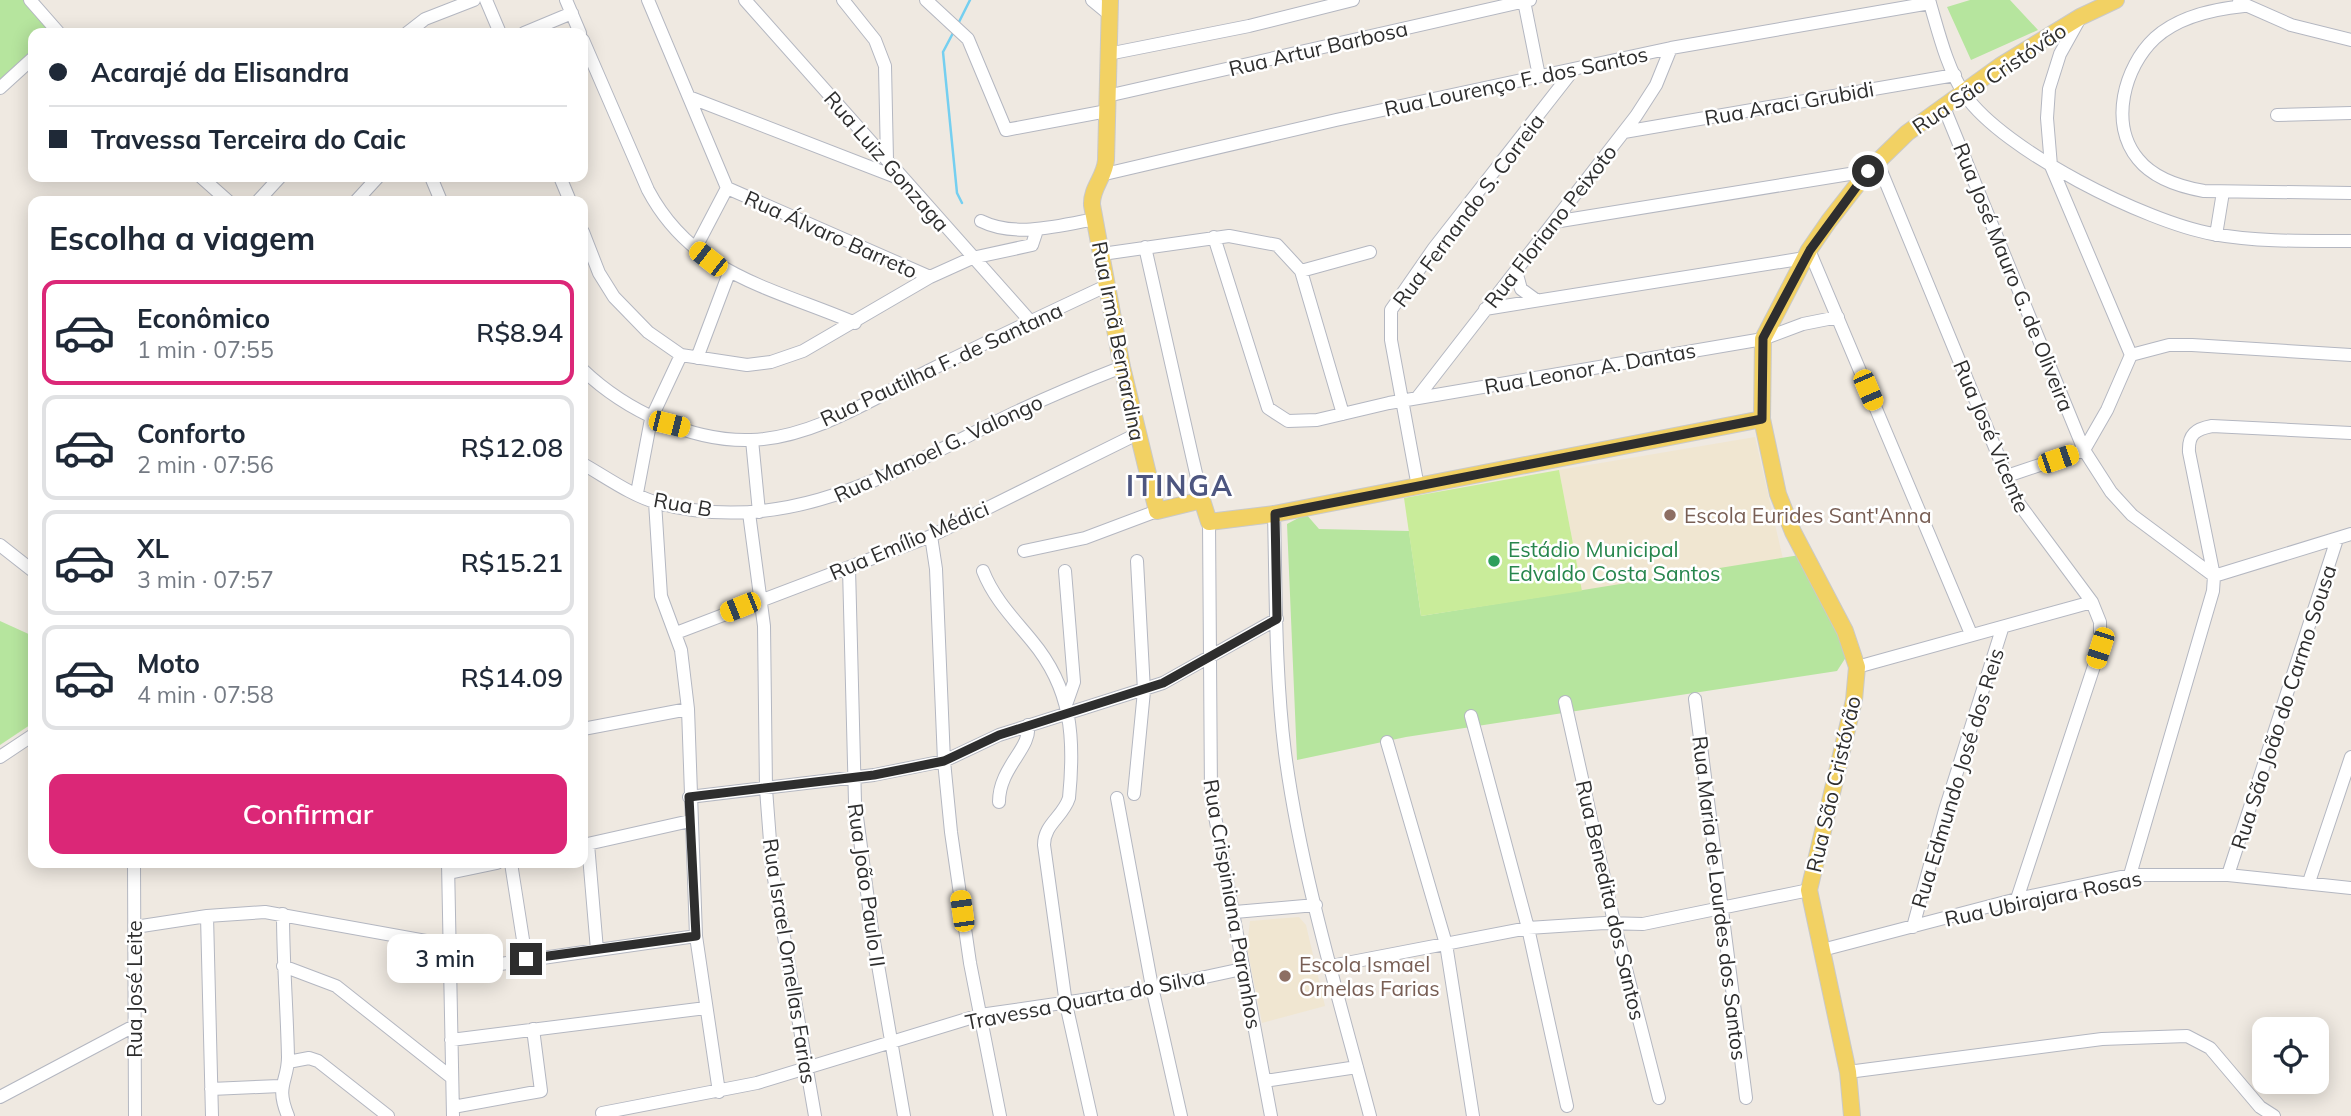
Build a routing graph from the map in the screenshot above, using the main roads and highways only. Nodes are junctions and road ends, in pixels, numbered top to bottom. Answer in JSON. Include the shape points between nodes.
{"nodes":[{"id":1,"x":2116,"y":0,"type":"edge"},
{"id":2,"x":1110,"y":7,"type":"edge"},
{"id":3,"x":1762,"y":419,"type":"junction"},
{"id":4,"x":1852,"y":1116,"type":"edge"}],
"edges":[{"from":1,"to":3,"type":"main road","name":"Rua São Cristóvão","via":[[2080,17],[1962,91],[1907,132],[1873,166],[1807,254],[1763,338]]},
{"from":2,"to":3,"type":"main road","name":"Rua Irmã Bernardina","via":[[1105,174],[1092,198],[1122,367],[1157,511],[1202,500],[1209,522],[1275,514]]},
{"from":3,"to":4,"type":"main road","name":"Rua São Cristóvão","via":[[1784,512],[1845,631],[1857,667],[1854,700],[1809,890],[1848,1072]]}]}
